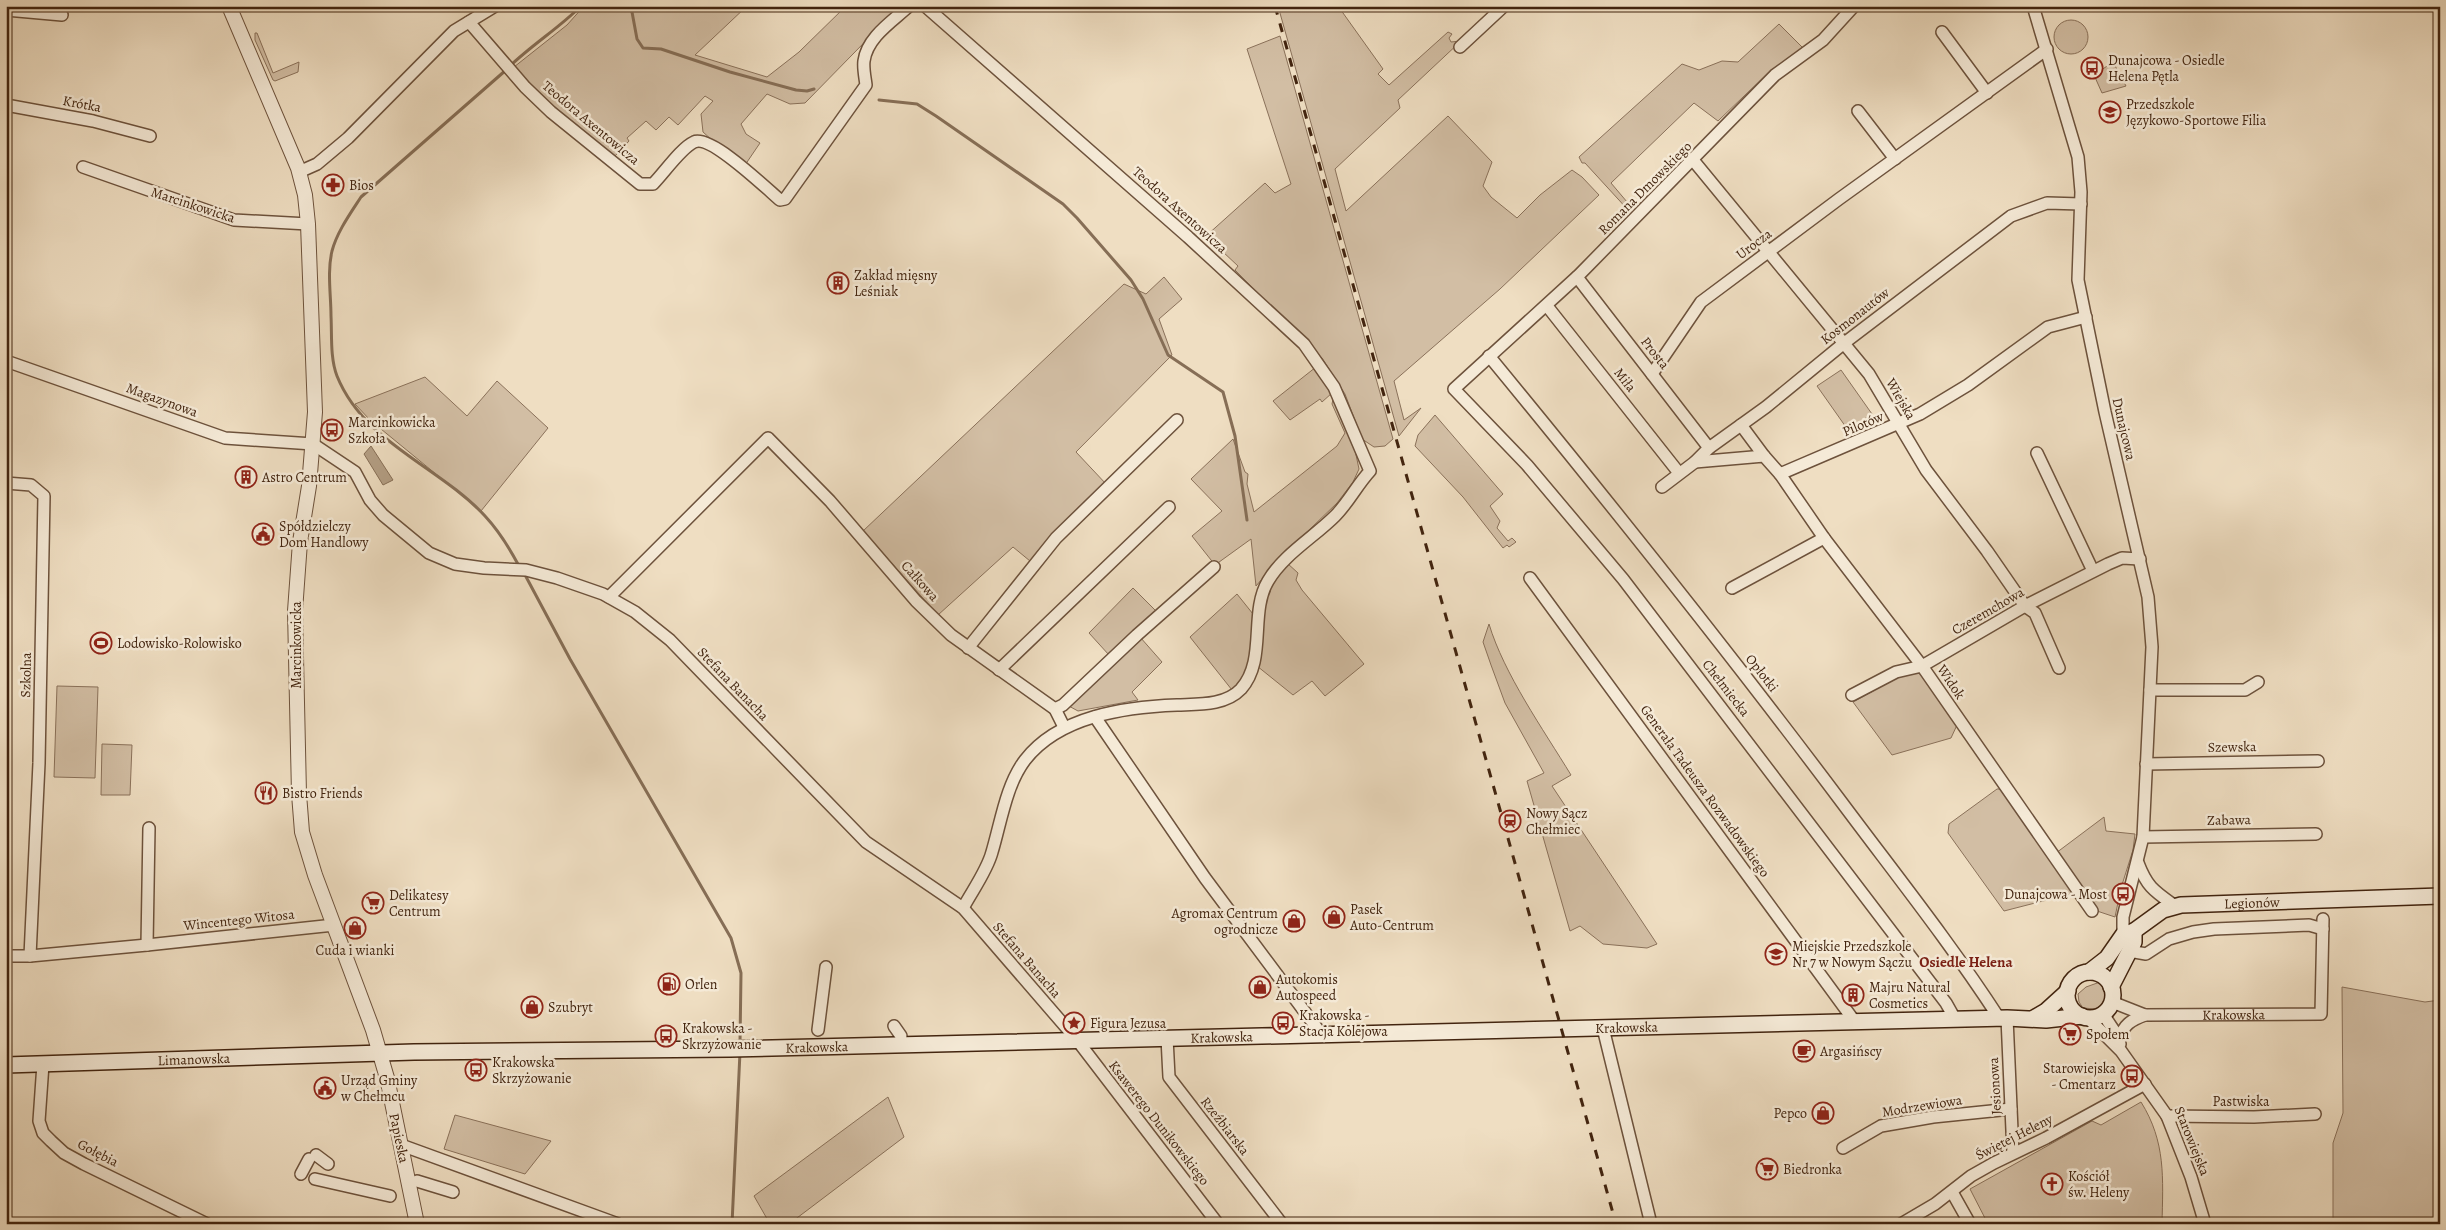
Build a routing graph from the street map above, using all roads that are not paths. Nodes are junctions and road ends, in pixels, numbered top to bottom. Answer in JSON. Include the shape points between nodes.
{"nodes":[{"id":1,"x":229,"y":6,"type":"edge"},
{"id":2,"x":495,"y":6,"type":"edge"},
{"id":3,"x":909,"y":6,"type":"edge"},
{"id":4,"x":925,"y":6,"type":"edge"},
{"id":5,"x":1504,"y":6,"type":"edge"},
{"id":6,"x":1854,"y":6,"type":"edge"},
{"id":7,"x":2033,"y":6,"type":"edge"},
{"id":8,"x":6,"y":10,"type":"edge"},
{"id":9,"x":62,"y":15,"type":"dead end"},
{"id":10,"x":469,"y":22,"type":"junction"},
{"id":11,"x":1942,"y":32,"type":"dead end"},
{"id":12,"x":1460,"y":47,"type":"dead end"},
{"id":13,"x":2047,"y":50,"type":"junction"},
{"id":14,"x":1987,"y":93,"type":"junction"},
{"id":15,"x":6,"y":105,"type":"edge"},
{"id":16,"x":1858,"y":111,"type":"dead end"},
{"id":17,"x":150,"y":136,"type":"dead end"},
{"id":18,"x":1894,"y":159,"type":"junction"},
{"id":19,"x":1694,"y":160,"type":"junction"},
{"id":20,"x":83,"y":167,"type":"dead end"},
{"id":21,"x":299,"y":172,"type":"junction"},
{"id":22,"x":2081,"y":204,"type":"junction"},
{"id":23,"x":308,"y":224,"type":"junction"},
{"id":24,"x":1769,"y":252,"type":"junction"},
{"id":25,"x":1577,"y":277,"type":"junction"},
{"id":26,"x":1547,"y":306,"type":"junction"},
{"id":27,"x":2086,"y":317,"type":"junction"},
{"id":28,"x":1843,"y":344,"type":"junction"},
{"id":29,"x":1490,"y":356,"type":"junction"},
{"id":30,"x":6,"y":360,"type":"edge"},
{"id":31,"x":1652,"y":374,"type":"junction"},
{"id":32,"x":1454,"y":389,"type":"joint"},
{"id":33,"x":1177,"y":420,"type":"dead end"},
{"id":34,"x":1741,"y":425,"type":"junction"},
{"id":35,"x":1898,"y":425,"type":"junction"},
{"id":36,"x":313,"y":444,"type":"junction"},
{"id":37,"x":1708,"y":448,"type":"junction"},
{"id":38,"x":2036,"y":453,"type":"dead end"},
{"id":39,"x":1764,"y":456,"type":"junction"},
{"id":40,"x":1695,"y":462,"type":"junction"},
{"id":41,"x":1679,"y":473,"type":"junction"},
{"id":42,"x":1780,"y":474,"type":"junction"},
{"id":43,"x":6,"y":483,"type":"edge"},
{"id":44,"x":1662,"y":487,"type":"dead end"},
{"id":45,"x":1169,"y":507,"type":"dead end"},
{"id":46,"x":1824,"y":538,"type":"junction"},
{"id":47,"x":2140,"y":559,"type":"junction"},
{"id":48,"x":1214,"y":567,"type":"dead end"},
{"id":49,"x":2092,"y":571,"type":"junction"},
{"id":50,"x":1530,"y":578,"type":"dead end"},
{"id":51,"x":1732,"y":588,"type":"dead end"},
{"id":52,"x":609,"y":597,"type":"junction"},
{"id":53,"x":2024,"y":606,"type":"junction"},
{"id":54,"x":968,"y":648,"type":"junction"},
{"id":55,"x":1922,"y":666,"type":"junction"},
{"id":56,"x":2060,"y":668,"type":"dead end"},
{"id":57,"x":999,"y":670,"type":"junction"},
{"id":58,"x":2258,"y":682,"type":"dead end"},
{"id":59,"x":2150,"y":690,"type":"junction"},
{"id":60,"x":1852,"y":695,"type":"dead end"},
{"id":61,"x":1055,"y":709,"type":"junction"},
{"id":62,"x":1096,"y":717,"type":"junction"},
{"id":63,"x":1064,"y":727,"type":"junction"},
{"id":64,"x":2318,"y":761,"type":"dead end"},
{"id":65,"x":2146,"y":764,"type":"junction"},
{"id":66,"x":149,"y":828,"type":"dead end"},
{"id":67,"x":2316,"y":834,"type":"dead end"},
{"id":68,"x":2143,"y":837,"type":"junction"},
{"id":69,"x":2138,"y":863,"type":"junction"},
{"id":70,"x":2440,"y":896,"type":"edge"},
{"id":71,"x":2175,"y":906,"type":"junction"},
{"id":72,"x":963,"y":908,"type":"junction"},
{"id":73,"x":2092,"y":911,"type":"dead end"},
{"id":74,"x":334,"y":925,"type":"junction"},
{"id":75,"x":2128,"y":933,"type":"junction"},
{"id":76,"x":147,"y":945,"type":"junction"},
{"id":77,"x":2129,"y":951,"type":"junction"},
{"id":78,"x":6,"y":956,"type":"edge"},
{"id":79,"x":30,"y":956,"type":"junction"},
{"id":80,"x":826,"y":967,"type":"dead end"},
{"id":81,"x":2089,"y":972,"type":"junction"},
{"id":82,"x":2068,"y":991,"type":"junction"},
{"id":83,"x":2112,"y":994,"type":"junction"},
{"id":84,"x":2145,"y":1015,"type":"junction"},
{"id":85,"x":2091,"y":1016,"type":"junction"},
{"id":86,"x":2003,"y":1018,"type":"junction"},
{"id":87,"x":2034,"y":1018,"type":"junction"},
{"id":88,"x":1955,"y":1019,"type":"junction"},
{"id":89,"x":1855,"y":1022,"type":"junction"},
{"id":90,"x":894,"y":1026,"type":"dead end"},
{"id":91,"x":1604,"y":1028,"type":"junction"},
{"id":92,"x":818,"y":1030,"type":"dead end"},
{"id":93,"x":1322,"y":1035,"type":"junction"},
{"id":94,"x":901,"y":1036,"type":"dead end"},
{"id":95,"x":1166,"y":1038,"type":"junction"},
{"id":96,"x":1077,"y":1040,"type":"junction"},
{"id":97,"x":2120,"y":1045,"type":"junction"},
{"id":98,"x":380,"y":1053,"type":"junction"},
{"id":99,"x":44,"y":1064,"type":"junction"},
{"id":100,"x":6,"y":1065,"type":"edge"},
{"id":101,"x":2145,"y":1084,"type":"junction"},
{"id":102,"x":2011,"y":1109,"type":"junction"},
{"id":103,"x":2315,"y":1114,"type":"dead end"},
{"id":104,"x":2167,"y":1116,"type":"junction"},
{"id":105,"x":400,"y":1145,"type":"junction"},
{"id":106,"x":1843,"y":1148,"type":"dead end"},
{"id":107,"x":2013,"y":1153,"type":"junction"},
{"id":108,"x":328,"y":1164,"type":"dead end"},
{"id":109,"x":301,"y":1174,"type":"dead end"},
{"id":110,"x":314,"y":1180,"type":"dead end"},
{"id":111,"x":417,"y":1181,"type":"dead end"},
{"id":112,"x":453,"y":1192,"type":"dead end"},
{"id":113,"x":1952,"y":1192,"type":"junction"},
{"id":114,"x":390,"y":1196,"type":"dead end"},
{"id":115,"x":207,"y":1224,"type":"edge"},
{"id":116,"x":418,"y":1224,"type":"edge"},
{"id":117,"x":618,"y":1224,"type":"edge"},
{"id":118,"x":1218,"y":1224,"type":"edge"},
{"id":119,"x":1282,"y":1224,"type":"edge"},
{"id":120,"x":1651,"y":1224,"type":"edge"},
{"id":121,"x":1900,"y":1224,"type":"edge"},
{"id":122,"x":1970,"y":1224,"type":"edge"},
{"id":123,"x":2205,"y":1224,"type":"edge"}],
"edges":[{"from":1,"to":21,"type":"street","name":"Marcinkowicka"},
{"from":2,"to":10,"type":"street"},
{"from":3,"to":10,"type":"street","name":"Teodora Axentowicza","via":[[877,34],[867,49],[864,62],[866,85],[785,199],[780,200],[720,150],[700,141],[695,141],[653,184],[640,184],[551,112]]},
{"from":4,"to":62,"type":"street","name":"Teodora Axentowicza","via":[[1188,237],[1304,344],[1334,387],[1370,471],[1337,514],[1268,580],[1260,602],[1254,660],[1241,690],[1218,702],[1132,710]]},
{"from":5,"to":12,"type":"street"},
{"from":6,"to":19,"type":"street","name":"Romana Dmowskiego","via":[[1822,40],[1775,75]]},
{"from":7,"to":13,"type":"street","name":"Dunajcowa"},
{"from":8,"to":9,"type":"street"},
{"from":10,"to":21,"type":"street","via":[[454,31],[334,150]]},
{"from":11,"to":14,"type":"street"},
{"from":13,"to":14,"type":"street","name":"Urocza"},
{"from":13,"to":22,"type":"street","name":"Dunajcowa","via":[[2078,157]]},
{"from":14,"to":18,"type":"street","name":"Urocza"},
{"from":15,"to":17,"type":"street","name":"Krótka","via":[[93,121]]},
{"from":16,"to":18,"type":"street"},
{"from":18,"to":24,"type":"street","name":"Urocza"},
{"from":19,"to":24,"type":"street","name":"Wiejska"},
{"from":19,"to":25,"type":"street","name":"Romana Dmowskiego"},
{"from":20,"to":23,"type":"street","name":"Marcinkowicka","via":[[234,220]]},
{"from":21,"to":23,"type":"street","name":"Marcinkowicka"},
{"from":22,"to":27,"type":"street","name":"Dunajcowa","via":[[2078,280]]},
{"from":22,"to":28,"type":"street","name":"Kosmonautów","via":[[2048,202],[2011,216]]},
{"from":23,"to":36,"type":"street","name":"Marcinkowicka","via":[[315,412]]},
{"from":24,"to":28,"type":"street","name":"Wiejska"},
{"from":24,"to":31,"type":"street","name":"Urocza","via":[[1701,302]]},
{"from":25,"to":26,"type":"street","name":"Romana Dmowskiego"},
{"from":25,"to":31,"type":"street","name":"Prosta"},
{"from":26,"to":29,"type":"street","name":"Romana Dmowskiego"},
{"from":26,"to":41,"type":"street","name":"Miła"},
{"from":27,"to":35,"type":"street","name":"Pilotów","via":[[2048,327],[1968,385]]},
{"from":27,"to":47,"type":"street","name":"Dunajcowa"},
{"from":28,"to":34,"type":"street","name":"Kosmonautów"},
{"from":28,"to":35,"type":"street","name":"Wiejska","via":[[1869,374]]},
{"from":29,"to":32,"type":"street","name":"Romana Dmowskiego"},
{"from":29,"to":86,"type":"street","name":"Opłotki","via":[[1630,527],[1772,709]]},
{"from":30,"to":36,"type":"street","name":"Magazynowa","via":[[225,438]]},
{"from":31,"to":37,"type":"street","name":"Prosta"},
{"from":32,"to":88,"type":"street","name":"Chełmiecka","via":[[1527,465],[1623,579]]},
{"from":33,"to":54,"type":"street","via":[[1056,538]]},
{"from":34,"to":37,"type":"street","name":"Kosmonautów"},
{"from":34,"to":39,"type":"street"},
{"from":35,"to":42,"type":"street","name":"Pilotów"},
{"from":35,"to":53,"type":"street","name":"Wiejska","via":[[1926,470]]},
{"from":36,"to":52,"type":"street","name":"Stefana Banacha","via":[[355,472],[379,510],[428,552],[455,564],[522,570],[557,578]]},
{"from":36,"to":74,"type":"street","name":"Marcinkowicka","via":[[295,610],[298,794],[302,832]]},
{"from":37,"to":40,"type":"street","name":"Kosmonautów"},
{"from":38,"to":49,"type":"street"},
{"from":39,"to":40,"type":"street"},
{"from":39,"to":42,"type":"street"},
{"from":40,"to":41,"type":"street","name":"Kosmonautów"},
{"from":41,"to":44,"type":"street","name":"Kosmonautów"},
{"from":42,"to":46,"type":"street","name":"Widok"},
{"from":43,"to":79,"type":"street","name":"Szkolna","via":[[31,485],[44,496],[39,763]]},
{"from":45,"to":57,"type":"street"},
{"from":46,"to":51,"type":"street"},
{"from":46,"to":55,"type":"street","name":"Widok"},
{"from":47,"to":49,"type":"street","name":"Czeremchowa","via":[[2122,558]]},
{"from":47,"to":59,"type":"street","name":"Dunajcowa","via":[[2148,597],[2152,647]]},
{"from":48,"to":61,"type":"street"},
{"from":49,"to":53,"type":"street","name":"Czeremchowa"},
{"from":50,"to":89,"type":"street","name":"Generała Tadeusza Rozwadowskiego"},
{"from":52,"to":54,"type":"street","name":"Całkowa","via":[[768,438],[830,501],[916,601]]},
{"from":52,"to":72,"type":"street","name":"Stefana Banacha","via":[[635,612],[670,640],[866,842]]},
{"from":53,"to":55,"type":"street","name":"Czeremchowa"},
{"from":53,"to":56,"type":"street","name":"Wiejska","via":[[2035,613]]},
{"from":54,"to":57,"type":"street","name":"Całkowa"},
{"from":55,"to":60,"type":"street","name":"Czeremchowa","via":[[1896,672]]},
{"from":55,"to":73,"type":"street","name":"Widok"},
{"from":57,"to":61,"type":"street","name":"Całkowa"},
{"from":58,"to":59,"type":"street","via":[[2245,690]]},
{"from":59,"to":65,"type":"street","name":"Dunajcowa"},
{"from":61,"to":63,"type":"street","name":"Całkowa"},
{"from":62,"to":63,"type":"street"},
{"from":62,"to":93,"type":"street","via":[[1205,878]]},
{"from":63,"to":72,"type":"street","via":[[1025,760],[999,822],[992,854]]},
{"from":64,"to":65,"type":"street","name":"Szewska"},
{"from":65,"to":68,"type":"street","name":"Dunajcowa"},
{"from":66,"to":76,"type":"street"},
{"from":67,"to":68,"type":"street","name":"Zabawa"},
{"from":68,"to":69,"type":"street","name":"Dunajcowa"},
{"from":69,"to":71,"type":"street","via":[[2144,881]]},
{"from":69,"to":75,"type":"street","name":"Dunajcowa","via":[[2123,917]]},
{"from":70,"to":71,"type":"main road","name":"Legionów"},
{"from":71,"to":75,"type":"main road","name":"Legionów","via":[[2154,914]]},
{"from":72,"to":96,"type":"street","name":"Stefana Banacha"},
{"from":74,"to":76,"type":"street","name":"Wincentego Witosa"},
{"from":74,"to":98,"type":"street","name":"Marcinkowicka"},
{"from":75,"to":77,"type":"main road","via":[[2134,942]]},
{"from":75,"to":81,"type":"main road","via":[[2107,958]]},
{"from":76,"to":79,"type":"street","name":"Wincentego Witosa"},
{"from":77,"to":83,"type":"main road"},
{"from":77,"to":84,"type":"street","name":"Krakowska","via":[[2146,954],[2169,939],[2214,928],[2323,924],[2321,1014]]},
{"from":78,"to":79,"type":"street","name":"Wincentego Witosa"},
{"from":80,"to":92,"type":"street"},
{"from":81,"to":82,"type":"main road","via":[[2073,980]]},
{"from":81,"to":83,"type":"main road","via":[[2103,976]]},
{"from":82,"to":85,"type":"main road","via":[[2069,1004],[2076,1013]]},
{"from":82,"to":87,"type":"main road"},
{"from":83,"to":84,"type":"street","name":"Krakowska"},
{"from":83,"to":85,"type":"main road"},
{"from":84,"to":97,"type":"street","name":"Krakowska","via":[[2124,1027]]},
{"from":85,"to":87,"type":"main road","name":"Krakowska"},
{"from":85,"to":97,"type":"street","name":"Starowiejska"},
{"from":86,"to":87,"type":"main road","name":"Krakowska"},
{"from":86,"to":88,"type":"main road","name":"Krakowska"},
{"from":86,"to":102,"type":"street","name":"Jesionowa"},
{"from":88,"to":89,"type":"main road","name":"Krakowska"},
{"from":89,"to":91,"type":"main road","name":"Krakowska"},
{"from":90,"to":94,"type":"street"},
{"from":91,"to":93,"type":"main road","name":"Krakowska"},
{"from":91,"to":120,"type":"street"},
{"from":93,"to":95,"type":"main road","name":"Krakowska"},
{"from":95,"to":96,"type":"main road","name":"Krakowska"},
{"from":95,"to":119,"type":"street","name":"Rzeźbiarska","via":[[1169,1077]]},
{"from":96,"to":98,"type":"main road","name":"Krakowska","via":[[730,1049]]},
{"from":96,"to":118,"type":"street","name":"Ksawerego Dunikowskiego"},
{"from":97,"to":101,"type":"street","name":"Starowiejska"},
{"from":98,"to":99,"type":"main road","name":"Limanowska"},
{"from":98,"to":105,"type":"street","name":"Papieska"},
{"from":99,"to":100,"type":"main road","name":"Limanowska"},
{"from":99,"to":115,"type":"street","name":"Gołębia","via":[[38,1121],[51,1141],[84,1164]]},
{"from":101,"to":104,"type":"street","name":"Starowiejska"},
{"from":101,"to":107,"type":"street","name":"Świętej Heleny"},
{"from":102,"to":106,"type":"street","name":"Modrzewiowa","via":[[1881,1126]]},
{"from":102,"to":107,"type":"street","name":"Jesionowa"},
{"from":103,"to":104,"type":"street","name":"Pastwiska"},
{"from":104,"to":123,"type":"street","name":"Starowiejska"},
{"from":105,"to":116,"type":"street","name":"Papieska"},
{"from":105,"to":117,"type":"street"},
{"from":107,"to":113,"type":"street","name":"Świętej Heleny","via":[[1971,1176]]},
{"from":108,"to":109,"type":"street","via":[[312,1157]]},
{"from":110,"to":114,"type":"street"},
{"from":111,"to":112,"type":"street"},
{"from":113,"to":121,"type":"street","name":"Świętej Heleny"},
{"from":113,"to":122,"type":"street"}]}
